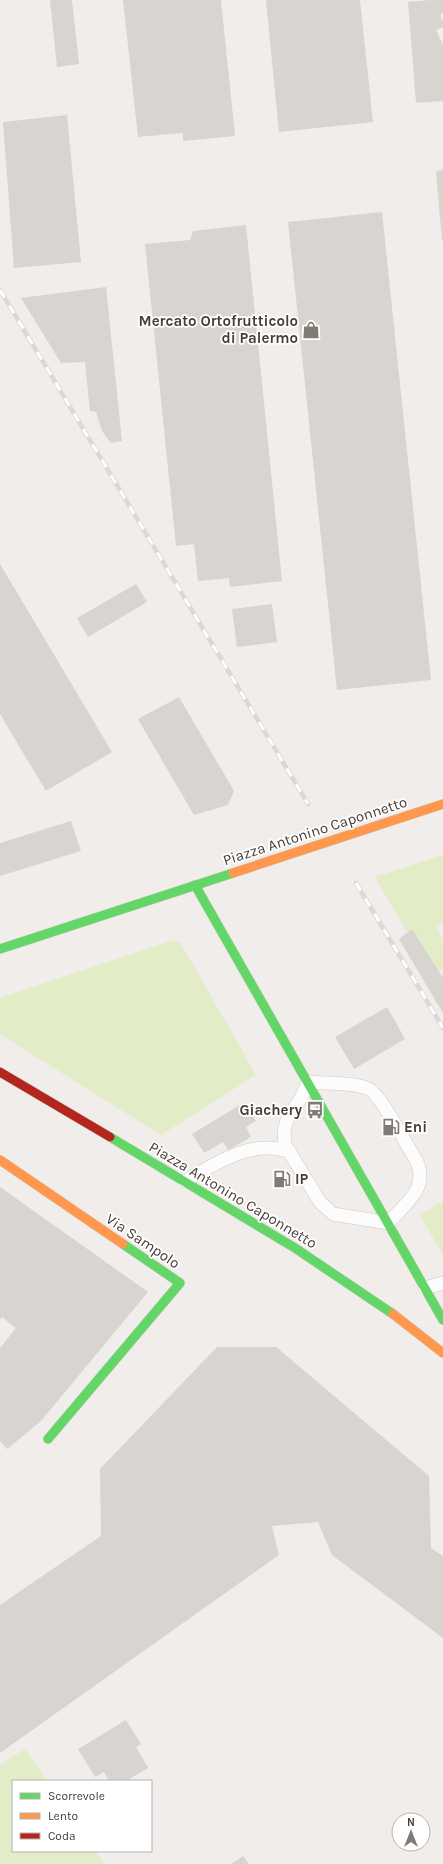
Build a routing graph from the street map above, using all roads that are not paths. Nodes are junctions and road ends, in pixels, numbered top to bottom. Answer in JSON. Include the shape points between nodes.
{"nodes":[{"id":1,"x":443,"y":804,"type":"edge"},
{"id":2,"x":195,"y":885,"type":"junction"},
{"id":3,"x":0,"y":949,"type":"edge"},
{"id":4,"x":0,"y":1072,"type":"edge"},
{"id":5,"x":308,"y":1082,"type":"junction"},
{"id":6,"x":290,"y":1152,"type":"junction"},
{"id":7,"x":0,"y":1160,"type":"edge"},
{"id":8,"x":185,"y":1181,"type":"junction"},
{"id":9,"x":388,"y":1223,"type":"junction"},
{"id":10,"x":443,"y":1284,"type":"edge"},
{"id":11,"x":425,"y":1288,"type":"junction"},
{"id":12,"x":443,"y":1320,"type":"edge"},
{"id":13,"x":443,"y":1353,"type":"edge"},
{"id":14,"x":48,"y":1440,"type":"dead end"}],
"edges":[{"from":1,"to":2,"type":"street","name":"Piazza Antonino Caponnetto"},
{"from":2,"to":3,"type":"street","name":"Piazza Antonino Caponnetto"},
{"from":2,"to":5,"type":"street"},
{"from":4,"to":8,"type":"street","name":"Piazza Antonino Caponnetto"},
{"from":5,"to":6,"type":"lane","via":[[287,1120],[284,1131],[285,1145]]},
{"from":5,"to":9,"type":"street"},
{"from":5,"to":9,"type":"lane","via":[[358,1086],[370,1090],[379,1098],[416,1160],[421,1169],[419,1189]]},
{"from":6,"to":8,"type":"lane","via":[[275,1148],[252,1149],[236,1154]]},
{"from":6,"to":9,"type":"lane","via":[[320,1202],[333,1214]]},
{"from":7,"to":14,"type":"street","name":"Via Sampolo","via":[[180,1283]]},
{"from":8,"to":13,"type":"street","name":"Piazza Antonino Caponnetto","via":[[345,1280]]},
{"from":9,"to":11,"type":"street"},
{"from":10,"to":11,"type":"lane"},
{"from":11,"to":12,"type":"street"}]}
